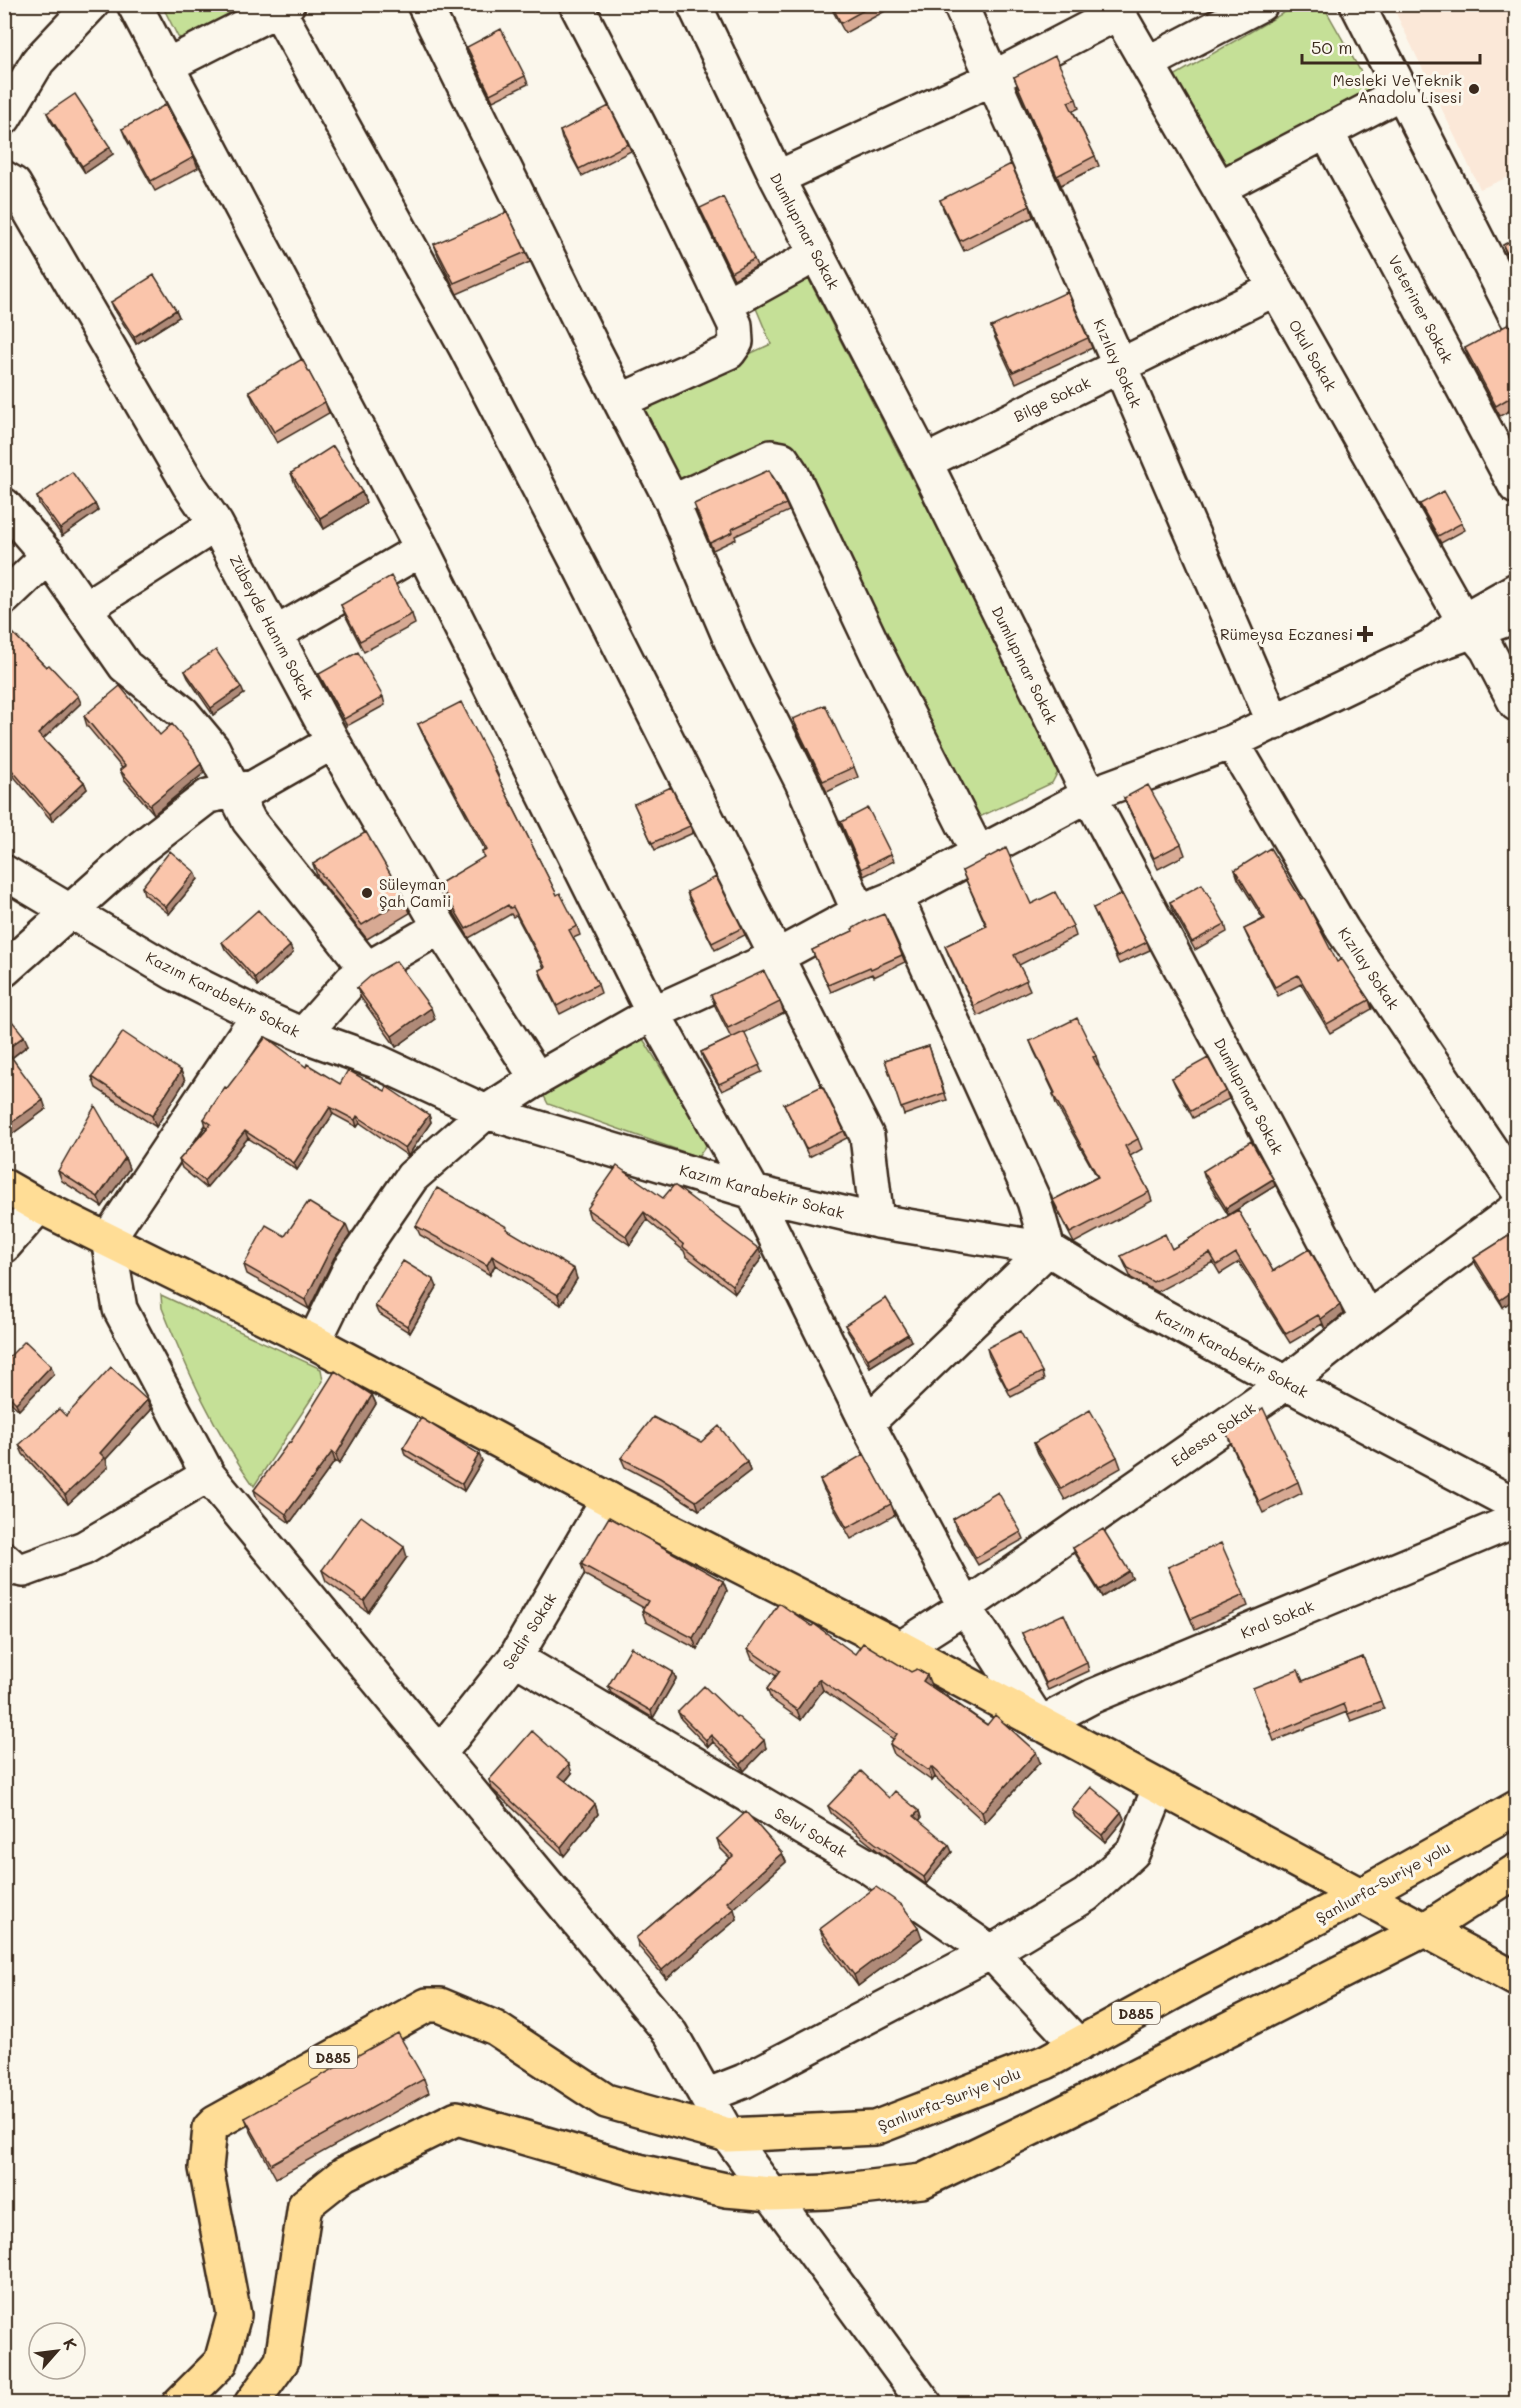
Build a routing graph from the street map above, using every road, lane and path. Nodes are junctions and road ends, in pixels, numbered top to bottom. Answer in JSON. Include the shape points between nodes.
{"nodes":[{"id":1,"x":92,"y":4,"type":"edge"},
{"id":2,"x":134,"y":4,"type":"edge"},
{"id":3,"x":424,"y":4,"type":"edge"},
{"id":4,"x":576,"y":4,"type":"edge"},
{"id":5,"x":694,"y":4,"type":"edge"},
{"id":6,"x":960,"y":4,"type":"edge"},
{"id":7,"x":1357,"y":4,"type":"edge"},
{"id":8,"x":280,"y":6,"type":"edge"},
{"id":9,"x":1251,"y":7,"type":"edge"},
{"id":10,"x":1115,"y":9,"type":"edge"},
{"id":11,"x":1148,"y":63,"type":"junction"},
{"id":12,"x":166,"y":66,"type":"junction"},
{"id":13,"x":991,"y":79,"type":"junction"},
{"id":14,"x":1402,"y":92,"type":"junction"},
{"id":15,"x":4,"y":118,"type":"edge"},
{"id":16,"x":1326,"y":131,"type":"junction"},
{"id":17,"x":4,"y":178,"type":"edge"},
{"id":18,"x":777,"y":178,"type":"junction"},
{"id":19,"x":1219,"y":188,"type":"junction"},
{"id":20,"x":816,"y":254,"type":"junction"},
{"id":21,"x":1275,"y":289,"type":"junction"},
{"id":22,"x":725,"y":305,"type":"junction"},
{"id":23,"x":1516,"y":316,"type":"edge"},
{"id":24,"x":1120,"y":366,"type":"junction"},
{"id":25,"x":620,"y":401,"type":"junction"},
{"id":26,"x":925,"y":462,"type":"junction"},
{"id":27,"x":1516,"y":487,"type":"edge"},
{"id":28,"x":672,"y":502,"type":"junction"},
{"id":29,"x":4,"y":505,"type":"edge"},
{"id":30,"x":216,"y":524,"type":"junction"},
{"id":31,"x":422,"y":549,"type":"junction"},
{"id":32,"x":48,"y":556,"type":"junction"},
{"id":33,"x":1516,"y":590,"type":"edge"},
{"id":34,"x":4,"y":598,"type":"edge"},
{"id":35,"x":85,"y":608,"type":"junction"},
{"id":36,"x":1516,"y":616,"type":"edge"},
{"id":37,"x":1469,"y":626,"type":"junction"},
{"id":38,"x":275,"y":634,"type":"junction"},
{"id":39,"x":1516,"y":704,"type":"edge"},
{"id":40,"x":1274,"y":723,"type":"junction"},
{"id":41,"x":1232,"y":741,"type":"junction"},
{"id":42,"x":333,"y":742,"type":"junction"},
{"id":43,"x":233,"y":790,"type":"junction"},
{"id":44,"x":1089,"y":795,"type":"junction"},
{"id":45,"x":978,"y":853,"type":"junction"},
{"id":46,"x":4,"y":872,"type":"edge"},
{"id":47,"x":896,"y":897,"type":"junction"},
{"id":48,"x":71,"y":910,"type":"junction"},
{"id":49,"x":859,"y":912,"type":"junction"},
{"id":50,"x":440,"y":927,"type":"junction"},
{"id":51,"x":778,"y":957,"type":"junction"},
{"id":52,"x":367,"y":969,"type":"junction"},
{"id":53,"x":4,"y":970,"type":"edge"},
{"id":54,"x":653,"y":1013,"type":"junction"},
{"id":55,"x":258,"y":1015,"type":"junction"},
{"id":56,"x":303,"y":1035,"type":"junction"},
{"id":57,"x":537,"y":1079,"type":"junction"},
{"id":58,"x":486,"y":1112,"type":"junction"},
{"id":59,"x":4,"y":1186,"type":"edge"},
{"id":60,"x":1516,"y":1187,"type":"edge"},
{"id":61,"x":753,"y":1192,"type":"junction"},
{"id":62,"x":39,"y":1206,"type":"junction"},
{"id":63,"x":1516,"y":1209,"type":"edge"},
{"id":64,"x":877,"y":1221,"type":"junction"},
{"id":65,"x":108,"y":1239,"type":"junction"},
{"id":66,"x":4,"y":1246,"type":"edge"},
{"id":67,"x":1048,"y":1249,"type":"junction"},
{"id":68,"x":1367,"y":1319,"type":"junction"},
{"id":69,"x":314,"y":1342,"type":"junction"},
{"id":70,"x":1286,"y":1383,"type":"junction"},
{"id":71,"x":867,"y":1423,"type":"junction"},
{"id":72,"x":208,"y":1475,"type":"junction"},
{"id":73,"x":608,"y":1499,"type":"junction"},
{"id":74,"x":1516,"y":1504,"type":"edge"},
{"id":75,"x":1516,"y":1520,"type":"edge"},
{"id":76,"x":4,"y":1558,"type":"edge"},
{"id":77,"x":965,"y":1607,"type":"junction"},
{"id":78,"x":901,"y":1648,"type":"junction"},
{"id":79,"x":515,"y":1658,"type":"junction"},
{"id":80,"x":1040,"y":1724,"type":"junction"},
{"id":81,"x":439,"y":1754,"type":"junction"},
{"id":82,"x":1159,"y":1789,"type":"junction"},
{"id":83,"x":1516,"y":1808,"type":"edge"},
{"id":84,"x":1516,"y":1871,"type":"edge"},
{"id":85,"x":1359,"y":1896,"type":"junction"},
{"id":86,"x":1424,"y":1929,"type":"junction"},
{"id":87,"x":991,"y":1952,"type":"junction"},
{"id":88,"x":1516,"y":1979,"type":"edge"},
{"id":89,"x":1078,"y":2044,"type":"junction"},
{"id":90,"x":706,"y":2096,"type":"junction"},
{"id":91,"x":728,"y":2135,"type":"junction"},
{"id":92,"x":772,"y":2194,"type":"junction"},
{"id":93,"x":179,"y":2403,"type":"edge"},
{"id":94,"x":251,"y":2403,"type":"edge"},
{"id":95,"x":925,"y":2403,"type":"edge"}],
"edges":[{"from":1,"to":15,"type":"street","via":[[38,61]]},
{"from":2,"to":12,"type":"street"},
{"from":3,"to":25,"type":"street"},
{"from":4,"to":22,"type":"street"},
{"from":5,"to":18,"type":"street","name":"Dumlupınar Sokak"},
{"from":6,"to":13,"type":"street","name":"Kızılay Sokak"},
{"from":7,"to":14,"type":"street"},
{"from":8,"to":12,"type":"street"},
{"from":8,"to":51,"type":"street","via":[[465,346]]},
{"from":9,"to":11,"type":"street"},
{"from":10,"to":11,"type":"street","name":"Okul Sokak"},
{"from":10,"to":13,"type":"street"},
{"from":11,"to":19,"type":"street","name":"Okul Sokak"},
{"from":12,"to":31,"type":"street"},
{"from":13,"to":18,"type":"street"},
{"from":13,"to":24,"type":"street","name":"Kızılay Sokak"},
{"from":14,"to":16,"type":"street"},
{"from":14,"to":23,"type":"street"},
{"from":16,"to":19,"type":"street"},
{"from":16,"to":27,"type":"street","name":"Veteriner Sokak"},
{"from":17,"to":30,"type":"street","name":"Zübeyde Hanım Sokak","via":[[14,184],[189,485]]},
{"from":18,"to":20,"type":"street","name":"Dumlupınar Sokak"},
{"from":19,"to":21,"type":"street","name":"Okul Sokak"},
{"from":20,"to":22,"type":"street"},
{"from":20,"to":26,"type":"street","name":"Dumlupınar Sokak"},
{"from":21,"to":24,"type":"street","name":"Bilge Sokak"},
{"from":21,"to":37,"type":"street","name":"Okul Sokak"},
{"from":22,"to":25,"type":"street","via":[[735,325],[736,342],[729,352]]},
{"from":24,"to":26,"type":"street","name":"Bilge Sokak"},
{"from":24,"to":40,"type":"street","name":"Kızılay Sokak"},
{"from":25,"to":28,"type":"street"},
{"from":26,"to":44,"type":"street","name":"Dumlupınar Sokak"},
{"from":28,"to":45,"type":"street","via":[[771,457],[782,459]]},
{"from":28,"to":49,"type":"street","via":[[735,650],[802,782]]},
{"from":29,"to":32,"type":"street"},
{"from":30,"to":35,"type":"street"},
{"from":30,"to":38,"type":"street","name":"Zübeyde Hanım Sokak"},
{"from":31,"to":38,"type":"street"},
{"from":31,"to":54,"type":"street"},
{"from":32,"to":34,"type":"street"},
{"from":32,"to":35,"type":"street"},
{"from":33,"to":37,"type":"street"},
{"from":35,"to":43,"type":"street","via":[[125,666],[183,712],[213,749]]},
{"from":36,"to":37,"type":"street"},
{"from":37,"to":39,"type":"street","name":"Okul Sokak","via":[[1487,649]]},
{"from":37,"to":40,"type":"street"},
{"from":38,"to":42,"type":"street","name":"Zübeyde Hanım Sokak"},
{"from":40,"to":41,"type":"street"},
{"from":41,"to":44,"type":"street"},
{"from":41,"to":60,"type":"street","name":"Kızılay Sokak","via":[[1342,929]]},
{"from":42,"to":43,"type":"street","via":[[254,787]]},
{"from":42,"to":50,"type":"street","name":"Zübeyde Hanım Sokak"},
{"from":43,"to":48,"type":"street","via":[[208,796],[143,846]]},
{"from":43,"to":52,"type":"street","via":[[249,821]]},
{"from":44,"to":45,"type":"street"},
{"from":44,"to":68,"type":"street","name":"Dumlupınar Sokak"},
{"from":45,"to":47,"type":"street"},
{"from":46,"to":48,"type":"street","name":"Kazım Karabekir Sokak"},
{"from":47,"to":49,"type":"street"},
{"from":47,"to":67,"type":"street","via":[[1034,1202]]},
{"from":48,"to":53,"type":"street"},
{"from":48,"to":55,"type":"street","name":"Kazım Karabekir Sokak","via":[[174,973]]},
{"from":49,"to":51,"type":"street"},
{"from":50,"to":52,"type":"street"},
{"from":50,"to":57,"type":"street","name":"Zübeyde Hanım Sokak"},
{"from":51,"to":54,"type":"street"},
{"from":51,"to":64,"type":"street","via":[[867,1136]]},
{"from":52,"to":56,"type":"street","via":[[351,981]]},
{"from":54,"to":57,"type":"street"},
{"from":54,"to":61,"type":"street"},
{"from":55,"to":56,"type":"street","name":"Kazım Karabekir Sokak"},
{"from":55,"to":65,"type":"street"},
{"from":56,"to":58,"type":"street","name":"Kazım Karabekir Sokak","via":[[376,1061]]},
{"from":57,"to":58,"type":"street"},
{"from":58,"to":61,"type":"street","name":"Kazım Karabekir Sokak"},
{"from":58,"to":69,"type":"street","via":[[412,1178],[351,1266]]},
{"from":59,"to":62,"type":"main road"},
{"from":61,"to":64,"type":"street","name":"Kazım Karabekir Sokak"},
{"from":61,"to":71,"type":"street"},
{"from":62,"to":65,"type":"main road"},
{"from":62,"to":66,"type":"street"},
{"from":63,"to":68,"type":"street","name":"Edessa Sokak"},
{"from":64,"to":67,"type":"street","name":"Kazım Karabekir Sokak"},
{"from":65,"to":69,"type":"main road"},
{"from":65,"to":72,"type":"street","via":[[120,1309]]},
{"from":67,"to":70,"type":"street","name":"Kazım Karabekir Sokak"},
{"from":67,"to":71,"type":"street"},
{"from":68,"to":70,"type":"street","name":"Edessa Sokak"},
{"from":69,"to":73,"type":"main road"},
{"from":70,"to":74,"type":"street","name":"Kazım Karabekir Sokak"},
{"from":70,"to":77,"type":"street","name":"Edessa Sokak"},
{"from":71,"to":77,"type":"street"},
{"from":72,"to":76,"type":"street","via":[[84,1548],[24,1570],[14,1568]]},
{"from":72,"to":81,"type":"street"},
{"from":73,"to":78,"type":"main road"},
{"from":73,"to":79,"type":"street","name":"Sedir Sokak"},
{"from":75,"to":80,"type":"street","name":"Kral Sokak","via":[[1093,1696]]},
{"from":77,"to":78,"type":"street","name":"Edessa Sokak"},
{"from":77,"to":80,"type":"street"},
{"from":78,"to":80,"type":"main road"},
{"from":79,"to":81,"type":"street","name":"Sedir Sokak"},
{"from":79,"to":87,"type":"street","name":"Selvi Sokak","via":[[869,1867]]},
{"from":80,"to":82,"type":"main road"},
{"from":81,"to":90,"type":"street","via":[[671,2034]]},
{"from":82,"to":85,"type":"main road"},
{"from":82,"to":87,"type":"street","via":[[1133,1852],[1086,1895]]},
{"from":83,"to":85,"type":"main road","name":"Şanlıurfa-Suriye yolu","number":"D885"},
{"from":84,"to":86,"type":"main road"},
{"from":85,"to":86,"type":"main road"},
{"from":85,"to":89,"type":"main road","name":"Şanlıurfa-Suriye yolu","number":"D885"},
{"from":86,"to":88,"type":"main road"},
{"from":86,"to":92,"type":"main road","via":[[922,2181]]},
{"from":87,"to":89,"type":"street","name":"Selvi Sokak"},
{"from":87,"to":90,"type":"street","via":[[744,2081]]},
{"from":89,"to":91,"type":"main road","name":"Şanlıurfa-Suriye yolu","number":"D885","via":[[1046,2062],[875,2128]]},
{"from":90,"to":91,"type":"street"},
{"from":91,"to":92,"type":"street"},
{"from":91,"to":93,"type":"main road","name":"Şanlıurfa-Suriye yolu","number":"D885","via":[[606,2101],[495,2028],[440,2005],[427,2005],[210,2128],[206,2168],[234,2315],[221,2362]]},
{"from":92,"to":94,"type":"main road","via":[[726,2190],[639,2171],[457,2118],[344,2174],[305,2205],[282,2361]]},
{"from":92,"to":95,"type":"street"}]}
